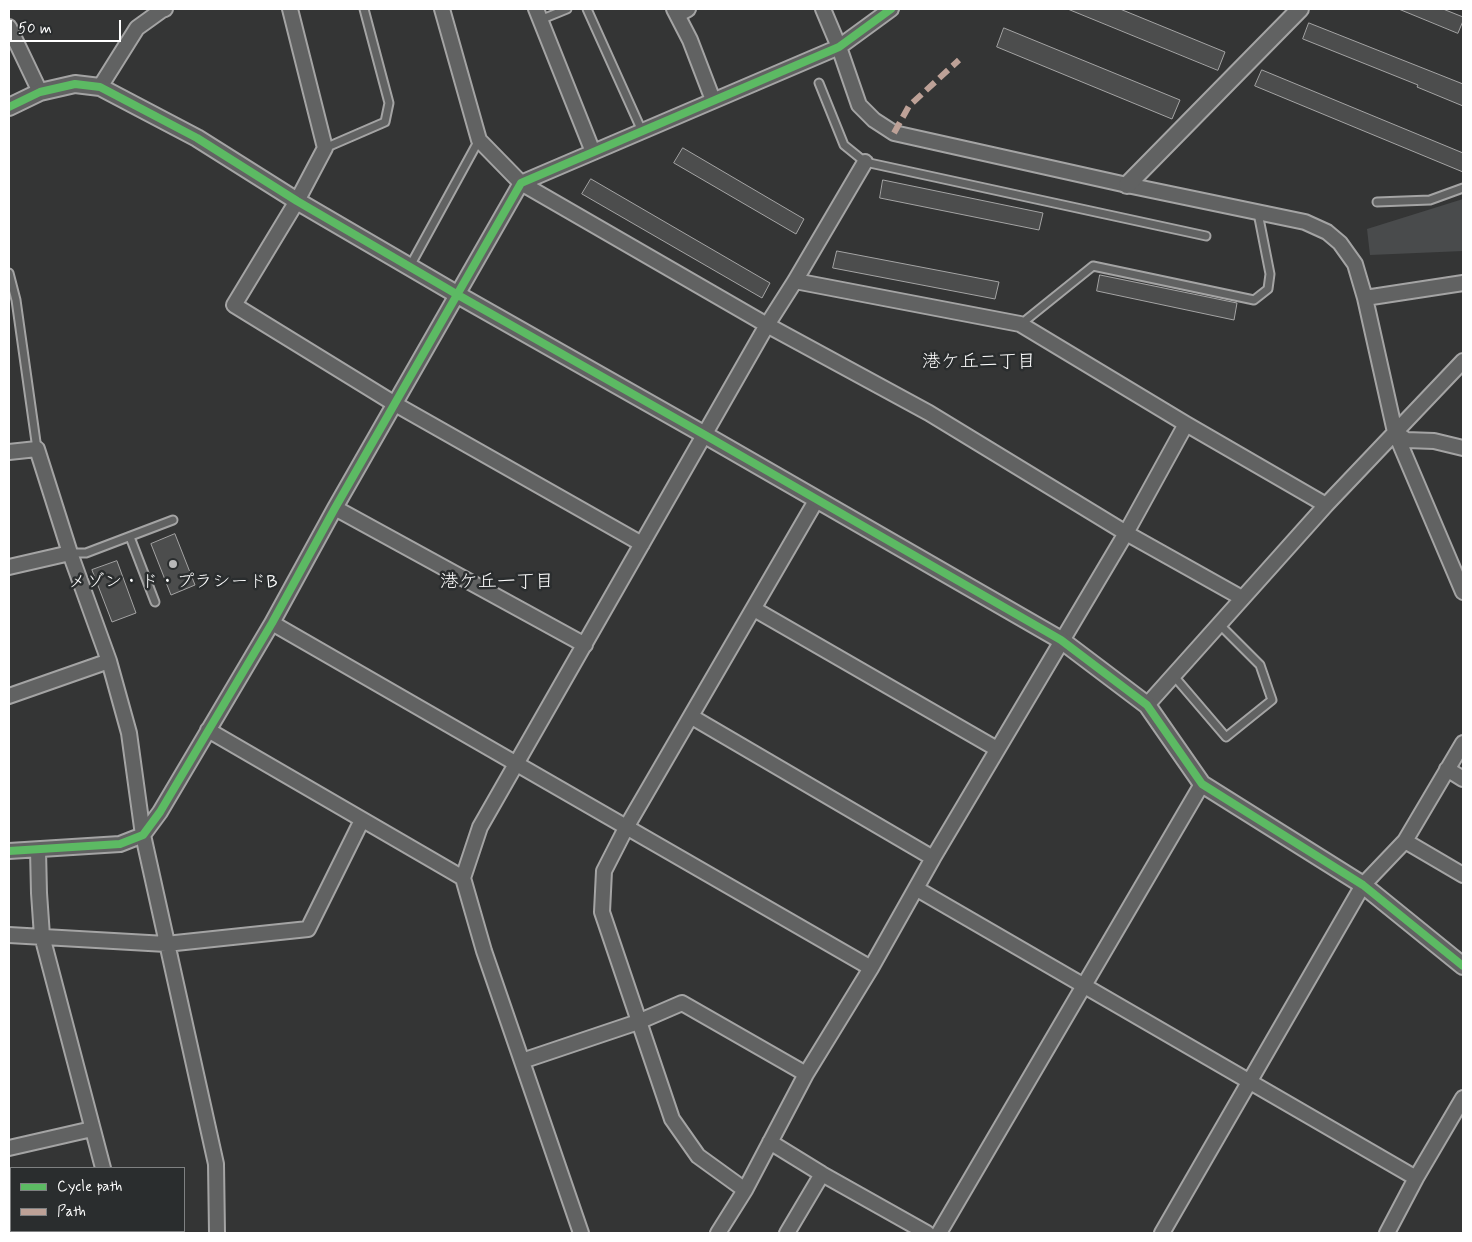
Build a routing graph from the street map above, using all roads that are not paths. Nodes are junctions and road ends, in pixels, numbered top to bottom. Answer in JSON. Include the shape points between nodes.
{"nodes":[{"id":1,"x":165,"y":9,"type":"edge"},
{"id":2,"x":290,"y":9,"type":"edge"},
{"id":3,"x":364,"y":9,"type":"edge"},
{"id":4,"x":442,"y":9,"type":"edge"},
{"id":5,"x":567,"y":9,"type":"edge"},
{"id":6,"x":587,"y":9,"type":"edge"},
{"id":7,"x":823,"y":9,"type":"edge"},
{"id":8,"x":891,"y":9,"type":"edge"},
{"id":9,"x":1300,"y":9,"type":"edge"},
{"id":10,"x":680,"y":11,"type":"edge"},
{"id":11,"x":538,"y":14,"type":"edge"},
{"id":12,"x":9,"y":27,"type":"edge"},
{"id":13,"x":840,"y":47,"type":"junction"},
{"id":14,"x":819,"y":83,"type":"dead end"},
{"id":15,"x":100,"y":87,"type":"junction"},
{"id":16,"x":40,"y":92,"type":"junction"},
{"id":17,"x":713,"y":100,"type":"junction"},
{"id":18,"x":9,"y":106,"type":"edge"},
{"id":19,"x":642,"y":130,"type":"junction"},
{"id":20,"x":480,"y":140,"type":"junction"},
{"id":21,"x":325,"y":148,"type":"junction"},
{"id":22,"x":593,"y":152,"type":"junction"},
{"id":23,"x":865,"y":162,"type":"junction"},
{"id":24,"x":521,"y":182,"type":"junction"},
{"id":25,"x":1127,"y":185,"type":"junction"},
{"id":26,"x":1463,"y":188,"type":"edge"},
{"id":27,"x":297,"y":201,"type":"junction"},
{"id":28,"x":1377,"y":202,"type":"dead end"},
{"id":29,"x":1258,"y":212,"type":"junction"},
{"id":30,"x":1206,"y":236,"type":"dead end"},
{"id":31,"x":410,"y":266,"type":"junction"},
{"id":32,"x":9,"y":273,"type":"edge"},
{"id":33,"x":795,"y":281,"type":"junction"},
{"id":34,"x":1463,"y":283,"type":"edge"},
{"id":35,"x":458,"y":295,"type":"junction"},
{"id":36,"x":1364,"y":298,"type":"junction"},
{"id":37,"x":1020,"y":324,"type":"junction"},
{"id":38,"x":767,"y":325,"type":"junction"},
{"id":39,"x":1463,"y":361,"type":"edge"},
{"id":40,"x":395,"y":404,"type":"junction"},
{"id":41,"x":1186,"y":424,"type":"junction"},
{"id":42,"x":1395,"y":432,"type":"junction"},
{"id":43,"x":705,"y":434,"type":"junction"},
{"id":44,"x":1463,"y":448,"type":"edge"},
{"id":45,"x":37,"y":449,"type":"junction"},
{"id":46,"x":9,"y":452,"type":"edge"},
{"id":47,"x":817,"y":499,"type":"junction"},
{"id":48,"x":1326,"y":505,"type":"junction"},
{"id":49,"x":335,"y":508,"type":"junction"},
{"id":50,"x":173,"y":520,"type":"dead end"},
{"id":51,"x":1126,"y":533,"type":"junction"},
{"id":52,"x":130,"y":537,"type":"junction"},
{"id":53,"x":642,"y":544,"type":"junction"},
{"id":54,"x":70,"y":553,"type":"junction"},
{"id":55,"x":9,"y":567,"type":"edge"},
{"id":56,"x":1463,"y":592,"type":"edge"},
{"id":57,"x":1242,"y":598,"type":"junction"},
{"id":58,"x":154,"y":602,"type":"dead end"},
{"id":59,"x":754,"y":608,"type":"junction"},
{"id":60,"x":272,"y":622,"type":"junction"},
{"id":61,"x":1219,"y":624,"type":"junction"},
{"id":62,"x":1061,"y":640,"type":"junction"},
{"id":63,"x":584,"y":645,"type":"junction"},
{"id":64,"x":109,"y":661,"type":"junction"},
{"id":65,"x":1173,"y":675,"type":"junction"},
{"id":66,"x":9,"y":696,"type":"edge"},
{"id":67,"x":1147,"y":705,"type":"junction"},
{"id":68,"x":692,"y":717,"type":"junction"},
{"id":69,"x":208,"y":730,"type":"junction"},
{"id":70,"x":1463,"y":743,"type":"edge"},
{"id":71,"x":997,"y":749,"type":"junction"},
{"id":72,"x":517,"y":763,"type":"junction"},
{"id":73,"x":1447,"y":769,"type":"junction"},
{"id":74,"x":1463,"y":779,"type":"edge"},
{"id":75,"x":1202,"y":784,"type":"junction"},
{"id":76,"x":362,"y":820,"type":"junction"},
{"id":77,"x":627,"y":826,"type":"junction"},
{"id":78,"x":143,"y":835,"type":"junction"},
{"id":79,"x":1404,"y":841,"type":"junction"},
{"id":80,"x":38,"y":850,"type":"junction"},
{"id":81,"x":9,"y":851,"type":"edge"},
{"id":82,"x":933,"y":858,"type":"junction"},
{"id":83,"x":1463,"y":875,"type":"edge"},
{"id":84,"x":463,"y":878,"type":"junction"},
{"id":85,"x":1364,"y":885,"type":"junction"},
{"id":86,"x":917,"y":889,"type":"junction"},
{"id":87,"x":9,"y":935,"type":"edge"},
{"id":88,"x":42,"y":936,"type":"junction"},
{"id":89,"x":166,"y":944,"type":"junction"},
{"id":90,"x":1463,"y":966,"type":"edge"},
{"id":91,"x":871,"y":968,"type":"junction"},
{"id":92,"x":1083,"y":985,"type":"junction"},
{"id":93,"x":638,"y":1022,"type":"junction"},
{"id":94,"x":522,"y":1061,"type":"junction"},
{"id":95,"x":806,"y":1074,"type":"junction"},
{"id":96,"x":1250,"y":1081,"type":"junction"},
{"id":97,"x":1463,"y":1098,"type":"edge"},
{"id":98,"x":92,"y":1129,"type":"junction"},
{"id":99,"x":770,"y":1142,"type":"junction"},
{"id":100,"x":9,"y":1148,"type":"edge"},
{"id":101,"x":103,"y":1167,"type":"edge"},
{"id":102,"x":822,"y":1174,"type":"junction"},
{"id":103,"x":1416,"y":1178,"type":"junction"},
{"id":104,"x":745,"y":1190,"type":"junction"},
{"id":105,"x":217,"y":1233,"type":"edge"},
{"id":106,"x":581,"y":1233,"type":"edge"},
{"id":107,"x":718,"y":1233,"type":"edge"},
{"id":108,"x":787,"y":1233,"type":"edge"},
{"id":109,"x":928,"y":1233,"type":"edge"},
{"id":110,"x":939,"y":1233,"type":"edge"},
{"id":111,"x":1162,"y":1233,"type":"edge"},
{"id":112,"x":1387,"y":1233,"type":"edge"}],
"edges":[{"from":1,"to":15,"type":"street","via":[[137,28]]},
{"from":2,"to":21,"type":"street"},
{"from":3,"to":21,"type":"lane","via":[[389,103],[385,122]]},
{"from":4,"to":20,"type":"street"},
{"from":5,"to":11,"type":"lane"},
{"from":6,"to":19,"type":"lane"},
{"from":7,"to":13,"type":"street"},
{"from":8,"to":13,"type":"street"},
{"from":9,"to":25,"type":"street"},
{"from":10,"to":17,"type":"street"},
{"from":11,"to":22,"type":"street"},
{"from":12,"to":16,"type":"street"},
{"from":13,"to":17,"type":"street"},
{"from":13,"to":25,"type":"street","via":[[859,105],[894,133]]},
{"from":14,"to":23,"type":"lane","via":[[844,145]]},
{"from":15,"to":16,"type":"street","via":[[75,84]]},
{"from":15,"to":27,"type":"street","via":[[197,138]]},
{"from":16,"to":18,"type":"street"},
{"from":17,"to":19,"type":"street"},
{"from":19,"to":22,"type":"street"},
{"from":20,"to":24,"type":"street"},
{"from":20,"to":31,"type":"lane"},
{"from":21,"to":27,"type":"street"},
{"from":22,"to":24,"type":"street"},
{"from":23,"to":30,"type":"lane"},
{"from":23,"to":33,"type":"street"},
{"from":24,"to":35,"type":"street"},
{"from":24,"to":38,"type":"street"},
{"from":25,"to":29,"type":"street"},
{"from":26,"to":28,"type":"lane","via":[[1430,200]]},
{"from":27,"to":31,"type":"street"},
{"from":27,"to":40,"type":"street","via":[[234,305]]},
{"from":29,"to":36,"type":"street","via":[[1305,222],[1327,232],[1340,243],[1355,264]]},
{"from":29,"to":37,"type":"lane","via":[[1270,274],[1268,290],[1254,300],[1093,266]]},
{"from":31,"to":35,"type":"street"},
{"from":32,"to":45,"type":"lane","via":[[16,300]]},
{"from":33,"to":37,"type":"street"},
{"from":33,"to":38,"type":"street"},
{"from":34,"to":36,"type":"street"},
{"from":35,"to":40,"type":"street"},
{"from":35,"to":43,"type":"street"},
{"from":36,"to":42,"type":"street"},
{"from":37,"to":41,"type":"street"},
{"from":38,"to":43,"type":"street"},
{"from":38,"to":51,"type":"street","via":[[929,413]]},
{"from":39,"to":42,"type":"street"},
{"from":40,"to":49,"type":"street"},
{"from":40,"to":53,"type":"street"},
{"from":41,"to":48,"type":"street"},
{"from":41,"to":51,"type":"street"},
{"from":42,"to":44,"type":"street","via":[[1406,440],[1434,440]]},
{"from":42,"to":48,"type":"street"},
{"from":42,"to":56,"type":"street"},
{"from":43,"to":47,"type":"street"},
{"from":43,"to":53,"type":"street"},
{"from":45,"to":46,"type":"street"},
{"from":45,"to":54,"type":"street"},
{"from":47,"to":59,"type":"street"},
{"from":47,"to":62,"type":"street"},
{"from":48,"to":57,"type":"street"},
{"from":49,"to":60,"type":"street"},
{"from":49,"to":63,"type":"street"},
{"from":50,"to":52,"type":"lane"},
{"from":51,"to":57,"type":"street"},
{"from":51,"to":62,"type":"street"},
{"from":52,"to":54,"type":"lane","via":[[86,553]]},
{"from":52,"to":58,"type":"lane"},
{"from":53,"to":63,"type":"street"},
{"from":54,"to":55,"type":"street"},
{"from":54,"to":64,"type":"street"},
{"from":57,"to":61,"type":"street"},
{"from":59,"to":68,"type":"street"},
{"from":59,"to":71,"type":"street"},
{"from":60,"to":69,"type":"street"},
{"from":60,"to":72,"type":"street"},
{"from":61,"to":65,"type":"street"},
{"from":61,"to":65,"type":"lane","via":[[1260,665],[1272,700],[1226,737]]},
{"from":62,"to":67,"type":"street"},
{"from":62,"to":71,"type":"street"},
{"from":63,"to":72,"type":"street"},
{"from":64,"to":66,"type":"street"},
{"from":64,"to":78,"type":"street","via":[[128,733]]},
{"from":65,"to":67,"type":"street"},
{"from":67,"to":75,"type":"street"},
{"from":68,"to":77,"type":"street"},
{"from":68,"to":82,"type":"street"},
{"from":69,"to":76,"type":"street"},
{"from":69,"to":78,"type":"street"},
{"from":70,"to":73,"type":"street"},
{"from":71,"to":82,"type":"street"},
{"from":72,"to":77,"type":"street"},
{"from":72,"to":84,"type":"street","via":[[480,827]]},
{"from":73,"to":74,"type":"street"},
{"from":73,"to":79,"type":"street"},
{"from":75,"to":85,"type":"street"},
{"from":75,"to":92,"type":"street"},
{"from":76,"to":84,"type":"street"},
{"from":76,"to":89,"type":"street","via":[[308,929]]},
{"from":77,"to":91,"type":"street"},
{"from":77,"to":93,"type":"street","via":[[604,871],[602,912]]},
{"from":78,"to":80,"type":"street","via":[[120,844]]},
{"from":78,"to":89,"type":"street"},
{"from":79,"to":83,"type":"street"},
{"from":79,"to":85,"type":"street"},
{"from":80,"to":81,"type":"street"},
{"from":80,"to":88,"type":"street"},
{"from":82,"to":86,"type":"street"},
{"from":84,"to":94,"type":"street"},
{"from":85,"to":90,"type":"street"},
{"from":85,"to":96,"type":"street"},
{"from":86,"to":91,"type":"street"},
{"from":86,"to":92,"type":"street"},
{"from":87,"to":88,"type":"street"},
{"from":88,"to":89,"type":"street"},
{"from":88,"to":98,"type":"street"},
{"from":89,"to":105,"type":"street","via":[[216,1164]]},
{"from":91,"to":95,"type":"street"},
{"from":92,"to":96,"type":"street"},
{"from":92,"to":110,"type":"street"},
{"from":93,"to":94,"type":"street"},
{"from":93,"to":95,"type":"street","via":[[682,1003]]},
{"from":93,"to":104,"type":"street","via":[[672,1119],[698,1156]]},
{"from":94,"to":106,"type":"street"},
{"from":95,"to":99,"type":"street"},
{"from":96,"to":103,"type":"street"},
{"from":96,"to":111,"type":"street"},
{"from":97,"to":103,"type":"street"},
{"from":98,"to":100,"type":"street"},
{"from":98,"to":101,"type":"street"},
{"from":99,"to":102,"type":"street"},
{"from":99,"to":104,"type":"street"},
{"from":102,"to":108,"type":"street"},
{"from":102,"to":109,"type":"street"},
{"from":103,"to":112,"type":"street"},
{"from":104,"to":107,"type":"street"}]}
